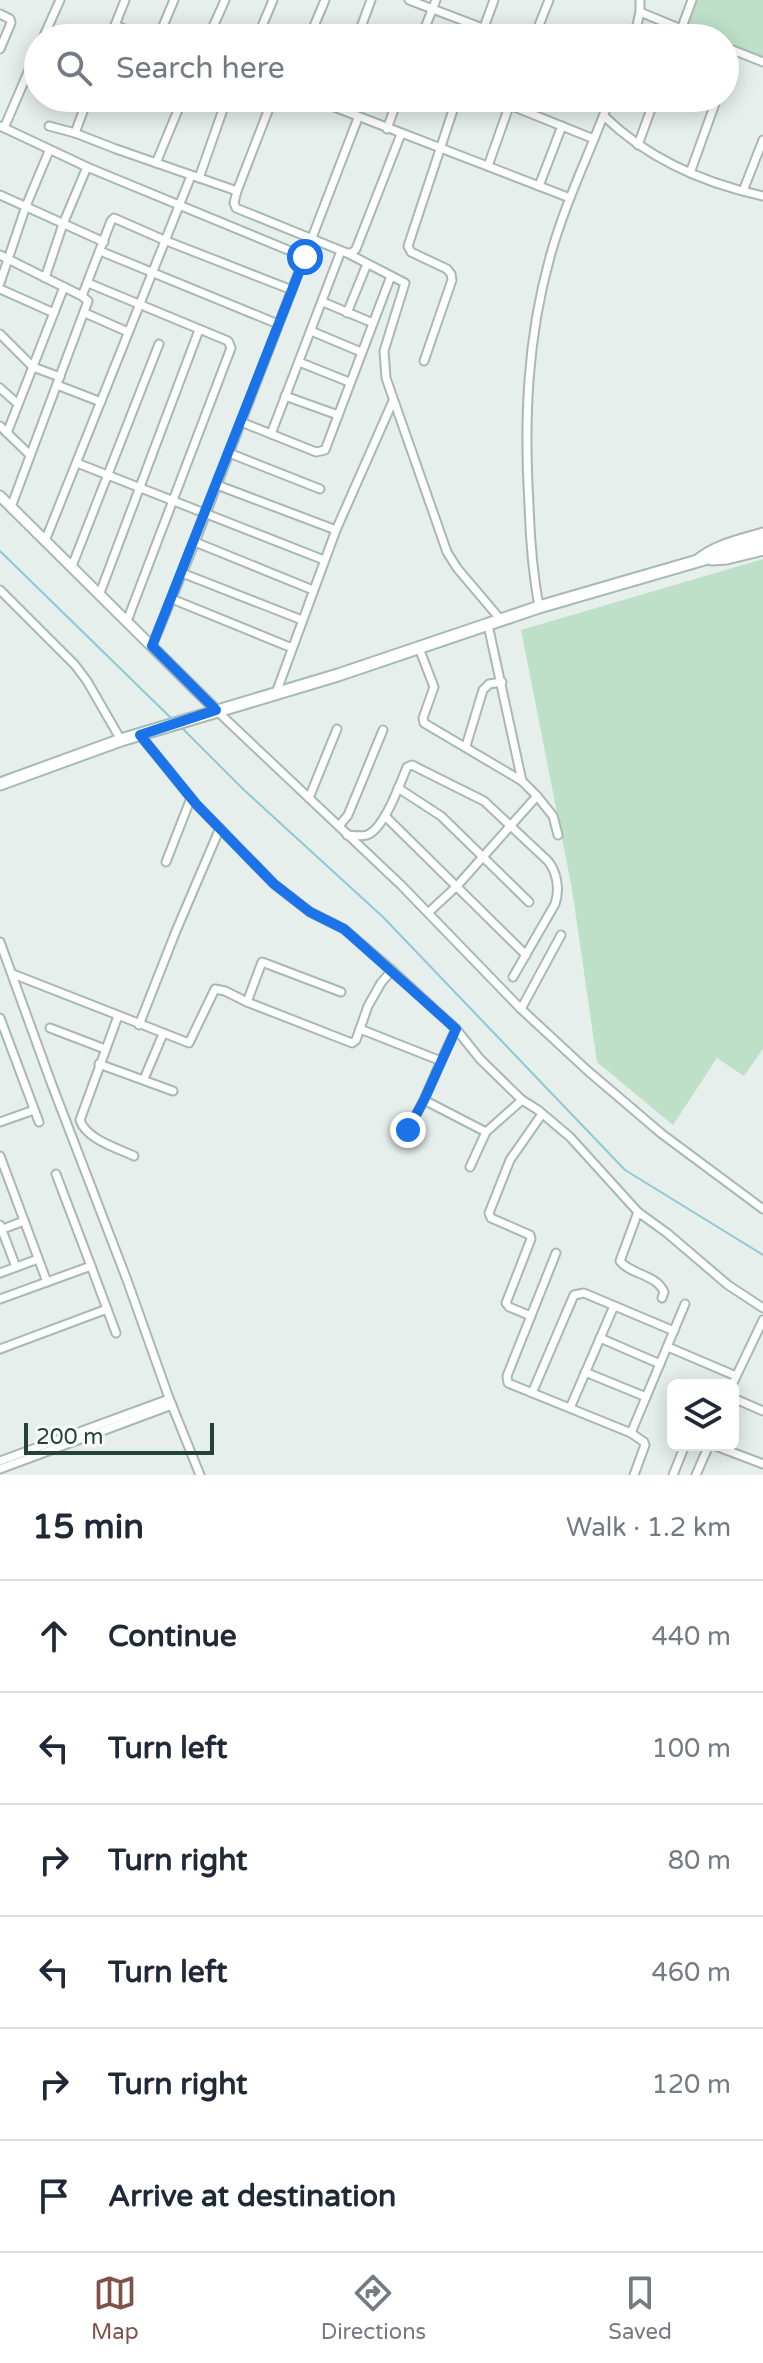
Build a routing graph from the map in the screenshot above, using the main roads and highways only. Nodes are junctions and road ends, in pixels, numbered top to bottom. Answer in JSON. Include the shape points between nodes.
{"nodes":[{"id":1,"x":763,"y":542,"type":"edge"},
{"id":2,"x":0,"y":784,"type":"edge"}],
"edges":[{"from":1,"to":2,"type":"main road","via":[[539,607],[121,740]]}]}
